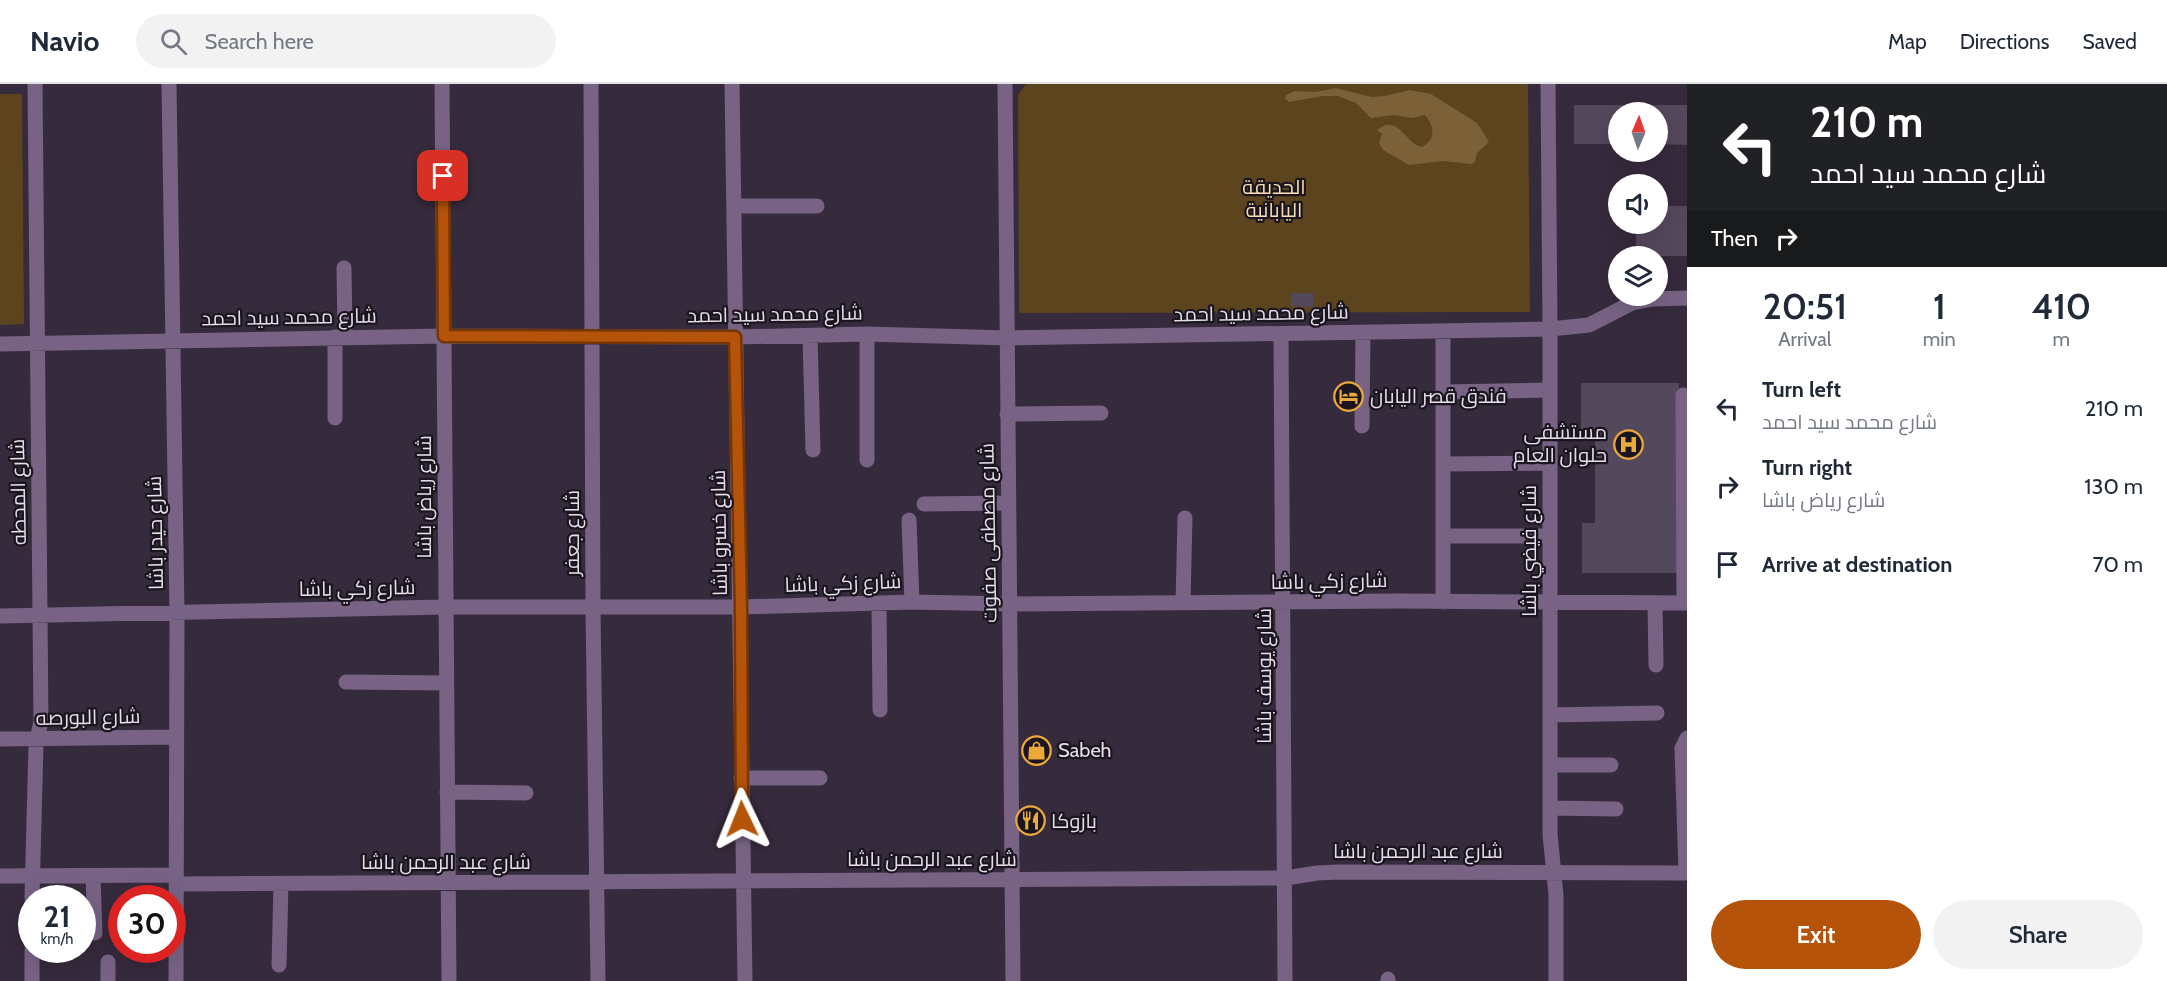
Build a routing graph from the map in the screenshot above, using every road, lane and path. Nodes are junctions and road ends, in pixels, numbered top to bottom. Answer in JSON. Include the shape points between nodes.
{"nodes":[{"id":1,"x":35,"y":84,"type":"edge"},
{"id":2,"x":170,"y":84,"type":"edge"},
{"id":3,"x":442,"y":84,"type":"edge"},
{"id":4,"x":591,"y":84,"type":"edge"},
{"id":5,"x":732,"y":84,"type":"edge"},
{"id":6,"x":1005,"y":84,"type":"edge"},
{"id":7,"x":1548,"y":84,"type":"edge"},
{"id":8,"x":734,"y":206,"type":"junction"},
{"id":9,"x":817,"y":206,"type":"dead end"},
{"id":10,"x":344,"y":268,"type":"dead end"},
{"id":11,"x":1687,"y":298,"type":"edge"},
{"id":12,"x":1550,"y":329,"type":"junction"},
{"id":13,"x":1443,"y":332,"type":"junction"},
{"id":14,"x":1363,"y":333,"type":"junction"},
{"id":15,"x":867,"y":334,"type":"junction"},
{"id":16,"x":1281,"y":334,"type":"junction"},
{"id":17,"x":444,"y":336,"type":"junction"},
{"id":18,"x":810,"y":336,"type":"junction"},
{"id":19,"x":340,"y":337,"type":"junction"},
{"id":20,"x":592,"y":337,"type":"junction"},
{"id":21,"x":735,"y":337,"type":"junction"},
{"id":22,"x":1008,"y":338,"type":"junction"},
{"id":23,"x":173,"y":341,"type":"junction"},
{"id":24,"x":0,"y":344,"type":"edge"},
{"id":25,"x":37,"y":344,"type":"junction"},
{"id":26,"x":1550,"y":390,"type":"junction"},
{"id":27,"x":1443,"y":392,"type":"junction"},
{"id":28,"x":1683,"y":395,"type":"dead end"},
{"id":29,"x":1101,"y":413,"type":"dead end"},
{"id":30,"x":1007,"y":414,"type":"junction"},
{"id":31,"x":335,"y":418,"type":"dead end"},
{"id":32,"x":1362,"y":426,"type":"dead end"},
{"id":33,"x":813,"y":450,"type":"dead end"},
{"id":34,"x":867,"y":460,"type":"dead end"},
{"id":35,"x":1550,"y":463,"type":"junction"},
{"id":36,"x":1443,"y":464,"type":"junction"},
{"id":37,"x":1008,"y":503,"type":"junction"},
{"id":38,"x":924,"y":504,"type":"dead end"},
{"id":39,"x":1185,"y":518,"type":"dead end"},
{"id":40,"x":909,"y":520,"type":"dead end"},
{"id":41,"x":1443,"y":536,"type":"junction"},
{"id":42,"x":1550,"y":536,"type":"junction"},
{"id":43,"x":912,"y":602,"type":"junction"},
{"id":44,"x":1443,"y":602,"type":"junction"},
{"id":45,"x":879,"y":603,"type":"junction"},
{"id":46,"x":1183,"y":603,"type":"junction"},
{"id":47,"x":1284,"y":603,"type":"junction"},
{"id":48,"x":1550,"y":603,"type":"junction"},
{"id":49,"x":1655,"y":603,"type":"junction"},
{"id":50,"x":1685,"y":603,"type":"edge"},
{"id":51,"x":1010,"y":604,"type":"junction"},
{"id":52,"x":446,"y":607,"type":"junction"},
{"id":53,"x":741,"y":607,"type":"junction"},
{"id":54,"x":593,"y":608,"type":"junction"},
{"id":55,"x":177,"y":613,"type":"junction"},
{"id":56,"x":40,"y":615,"type":"junction"},
{"id":57,"x":0,"y":616,"type":"edge"},
{"id":58,"x":1656,"y":665,"type":"dead end"},
{"id":59,"x":346,"y":682,"type":"dead end"},
{"id":60,"x":446,"y":683,"type":"junction"},
{"id":61,"x":880,"y":710,"type":"dead end"},
{"id":62,"x":1657,"y":713,"type":"dead end"},
{"id":63,"x":1550,"y":715,"type":"junction"},
{"id":64,"x":176,"y":737,"type":"junction"},
{"id":65,"x":1687,"y":738,"type":"edge"},
{"id":66,"x":0,"y":739,"type":"edge"},
{"id":67,"x":37,"y":739,"type":"junction"},
{"id":68,"x":1550,"y":765,"type":"junction"},
{"id":69,"x":1611,"y":765,"type":"dead end"},
{"id":70,"x":741,"y":778,"type":"junction"},
{"id":71,"x":820,"y":778,"type":"dead end"},
{"id":72,"x":447,"y":792,"type":"junction"},
{"id":73,"x":526,"y":793,"type":"dead end"},
{"id":74,"x":1550,"y":808,"type":"junction"},
{"id":75,"x":1616,"y":809,"type":"dead end"},
{"id":76,"x":1553,"y":872,"type":"junction"},
{"id":77,"x":1687,"y":873,"type":"edge"},
{"id":78,"x":0,"y":876,"type":"edge"},
{"id":79,"x":32,"y":876,"type":"junction"},
{"id":80,"x":93,"y":876,"type":"junction"},
{"id":81,"x":1286,"y":878,"type":"junction"},
{"id":82,"x":177,"y":880,"type":"junction"},
{"id":83,"x":1012,"y":880,"type":"junction"},
{"id":84,"x":743,"y":881,"type":"junction"},
{"id":85,"x":597,"y":882,"type":"junction"},
{"id":86,"x":448,"y":883,"type":"junction"},
{"id":87,"x":281,"y":884,"type":"junction"},
{"id":88,"x":32,"y":885,"type":"edge"},
{"id":89,"x":93,"y":885,"type":"edge"},
{"id":90,"x":32,"y":963,"type":"edge"},
{"id":91,"x":108,"y":963,"type":"edge"},
{"id":92,"x":279,"y":965,"type":"dead end"},
{"id":93,"x":32,"y":981,"type":"edge"},
{"id":94,"x":108,"y":981,"type":"edge"},
{"id":95,"x":176,"y":981,"type":"edge"},
{"id":96,"x":449,"y":981,"type":"edge"},
{"id":97,"x":598,"y":981,"type":"edge"},
{"id":98,"x":745,"y":981,"type":"edge"},
{"id":99,"x":1013,"y":981,"type":"edge"},
{"id":100,"x":1286,"y":981,"type":"edge"},
{"id":101,"x":1556,"y":981,"type":"edge"}],
"edges":[{"from":1,"to":25,"type":"street","name":"شارع المحطه"},
{"from":2,"to":23,"type":"street","name":"شارع حيدر باشا"},
{"from":3,"to":17,"type":"street","name":"شارع رياض باشا"},
{"from":4,"to":20,"type":"street","name":"شارع جعفر"},
{"from":5,"to":8,"type":"street","name":"شارع خسرو باشا"},
{"from":6,"to":22,"type":"street","name":"شارع مصطفى صفوت"},
{"from":7,"to":12,"type":"street","name":"شارع فيضي باشا"},
{"from":8,"to":9,"type":"street"},
{"from":8,"to":21,"type":"street","name":"شارع خسرو باشا"},
{"from":10,"to":19,"type":"street"},
{"from":11,"to":12,"type":"street","name":"شارع محمد سيد احمد","via":[[1632,303],[1589,325]]},
{"from":12,"to":13,"type":"street","name":"شارع محمد سيد احمد"},
{"from":12,"to":26,"type":"street","name":"شارع فيضي باشا"},
{"from":13,"to":14,"type":"street","name":"شارع محمد سيد احمد"},
{"from":13,"to":27,"type":"street"},
{"from":14,"to":16,"type":"street","name":"شارع محمد سيد احمد"},
{"from":14,"to":32,"type":"street"},
{"from":15,"to":18,"type":"street","name":"شارع محمد سيد احمد"},
{"from":15,"to":22,"type":"street","name":"شارع محمد سيد احمد"},
{"from":15,"to":34,"type":"street"},
{"from":16,"to":22,"type":"street","name":"شارع محمد سيد احمد"},
{"from":16,"to":47,"type":"street","name":"شارع يوسف باشا"},
{"from":17,"to":19,"type":"street","name":"شارع محمد سيد احمد"},
{"from":17,"to":20,"type":"street","name":"شارع محمد سيد احمد"},
{"from":17,"to":52,"type":"street","name":"شارع رياض باشا"},
{"from":18,"to":21,"type":"street","name":"شارع محمد سيد احمد"},
{"from":18,"to":33,"type":"street"},
{"from":19,"to":23,"type":"street","name":"شارع محمد سيد احمد"},
{"from":19,"to":31,"type":"street"},
{"from":20,"to":21,"type":"street","name":"شارع محمد سيد احمد"},
{"from":20,"to":54,"type":"street","name":"شارع جعفر"},
{"from":21,"to":53,"type":"street","name":"شارع خسرو باشا"},
{"from":22,"to":30,"type":"street","name":"شارع مصطفى صفوت"},
{"from":23,"to":25,"type":"street","name":"شارع محمد سيد احمد"},
{"from":23,"to":55,"type":"street","name":"شارع حيدر باشا"},
{"from":24,"to":25,"type":"street","name":"شارع محمد سيد احمد"},
{"from":25,"to":56,"type":"street","name":"شارع المحطه"},
{"from":26,"to":27,"type":"street"},
{"from":26,"to":35,"type":"street","name":"شارع فيضي باشا"},
{"from":27,"to":36,"type":"street"},
{"from":28,"to":50,"type":"street"},
{"from":29,"to":30,"type":"street"},
{"from":30,"to":37,"type":"street","name":"شارع مصطفى صفوت"},
{"from":35,"to":36,"type":"street"},
{"from":35,"to":42,"type":"street","name":"شارع فيضي باشا"},
{"from":36,"to":41,"type":"street"},
{"from":37,"to":38,"type":"street"},
{"from":37,"to":51,"type":"street","name":"شارع مصطفى صفوت"},
{"from":39,"to":46,"type":"street"},
{"from":40,"to":43,"type":"street"},
{"from":41,"to":42,"type":"street"},
{"from":41,"to":44,"type":"street"},
{"from":42,"to":48,"type":"street","name":"شارع فيضي باشا"},
{"from":43,"to":45,"type":"street","name":"شارع زكي باشا"},
{"from":43,"to":51,"type":"street","name":"شارع زكي باشا"},
{"from":44,"to":47,"type":"street","name":"شارع زكي باشا"},
{"from":44,"to":48,"type":"street","name":"شارع زكي باشا"},
{"from":45,"to":53,"type":"street","name":"شارع زكي باشا"},
{"from":45,"to":61,"type":"street"},
{"from":46,"to":47,"type":"street","name":"شارع زكي باشا"},
{"from":46,"to":51,"type":"street","name":"شارع زكي باشا"},
{"from":47,"to":81,"type":"street","name":"شارع يوسف باشا"},
{"from":48,"to":49,"type":"street","name":"شارع زكي باشا"},
{"from":48,"to":63,"type":"street","name":"شارع فيضي باشا"},
{"from":49,"to":50,"type":"street","name":"شارع زكي باشا"},
{"from":49,"to":58,"type":"street"},
{"from":51,"to":83,"type":"street","name":"شارع مصطفى صفوت"},
{"from":52,"to":54,"type":"street","name":"شارع زكي باشا"},
{"from":52,"to":55,"type":"street","name":"شارع زكي باشا"},
{"from":52,"to":60,"type":"street","name":"شارع رياض باشا"},
{"from":53,"to":54,"type":"street","name":"شارع زكي باشا"},
{"from":53,"to":70,"type":"street","name":"شارع خسرو باشا"},
{"from":54,"to":85,"type":"street","name":"شارع جعفر"},
{"from":55,"to":56,"type":"street","name":"شارع زكي باشا"},
{"from":55,"to":64,"type":"street","name":"شارع حيدر باشا"},
{"from":56,"to":57,"type":"street","name":"شارع زكي باشا"},
{"from":56,"to":67,"type":"street","name":"شارع المحطه","via":[[41,721]]},
{"from":59,"to":60,"type":"street"},
{"from":60,"to":72,"type":"street","name":"شارع رياض باشا"},
{"from":62,"to":63,"type":"street"},
{"from":63,"to":68,"type":"street","name":"شارع فيضي باشا"},
{"from":64,"to":67,"type":"street","name":"شارع البورصه"},
{"from":64,"to":82,"type":"street","name":"شارع حيدر باشا"},
{"from":65,"to":77,"type":"street","via":[[1682,748]]},
{"from":66,"to":67,"type":"street","name":"شارع البورصه"},
{"from":67,"to":79,"type":"street","name":"شارع المحطه"},
{"from":68,"to":69,"type":"street"},
{"from":68,"to":74,"type":"street","name":"شارع فيضي باشا"},
{"from":70,"to":71,"type":"street"},
{"from":70,"to":84,"type":"street","name":"شارع خسرو باشا"},
{"from":72,"to":73,"type":"street"},
{"from":72,"to":86,"type":"street","name":"شارع رياض باشا"},
{"from":74,"to":75,"type":"street"},
{"from":74,"to":76,"type":"street","name":"شارع فيضي باشا"},
{"from":76,"to":77,"type":"street","name":"شارع عبد الرحمن باشا"},
{"from":76,"to":81,"type":"street","name":"شارع عبد الرحمن باشا","via":[[1317,873]]},
{"from":76,"to":101,"type":"street","name":"شارع فيضي باشا"},
{"from":78,"to":79,"type":"street","name":"شارع عبد الرحمن باشا"},
{"from":79,"to":80,"type":"street","name":"شارع عبد الرحمن باشا"},
{"from":79,"to":88,"type":"street","name":"شارع المحطه"},
{"from":80,"to":82,"type":"street","name":"شارع عبد الرحمن باشا"},
{"from":80,"to":89,"type":"street"},
{"from":81,"to":83,"type":"street","name":"شارع عبد الرحمن باشا"},
{"from":81,"to":100,"type":"street","name":"شارع يوسف باشا"},
{"from":82,"to":87,"type":"street","name":"شارع عبد الرحمن باشا"},
{"from":82,"to":95,"type":"street","name":"شارع حيدر باشا"},
{"from":83,"to":84,"type":"street","name":"شارع عبد الرحمن باشا"},
{"from":83,"to":99,"type":"street","name":"شارع مصطفى صفوت"},
{"from":84,"to":85,"type":"street","name":"شارع عبد الرحمن باشا"},
{"from":84,"to":98,"type":"street","name":"شارع خسرو باشا"},
{"from":85,"to":86,"type":"street","name":"شارع عبد الرحمن باشا"},
{"from":85,"to":97,"type":"street","name":"شارع جعفر"},
{"from":86,"to":87,"type":"street","name":"شارع عبد الرحمن باشا"},
{"from":86,"to":96,"type":"street","name":"شارع رياض باشا"},
{"from":87,"to":92,"type":"street"},
{"from":90,"to":93,"type":"street"},
{"from":91,"to":94,"type":"street"}]}
